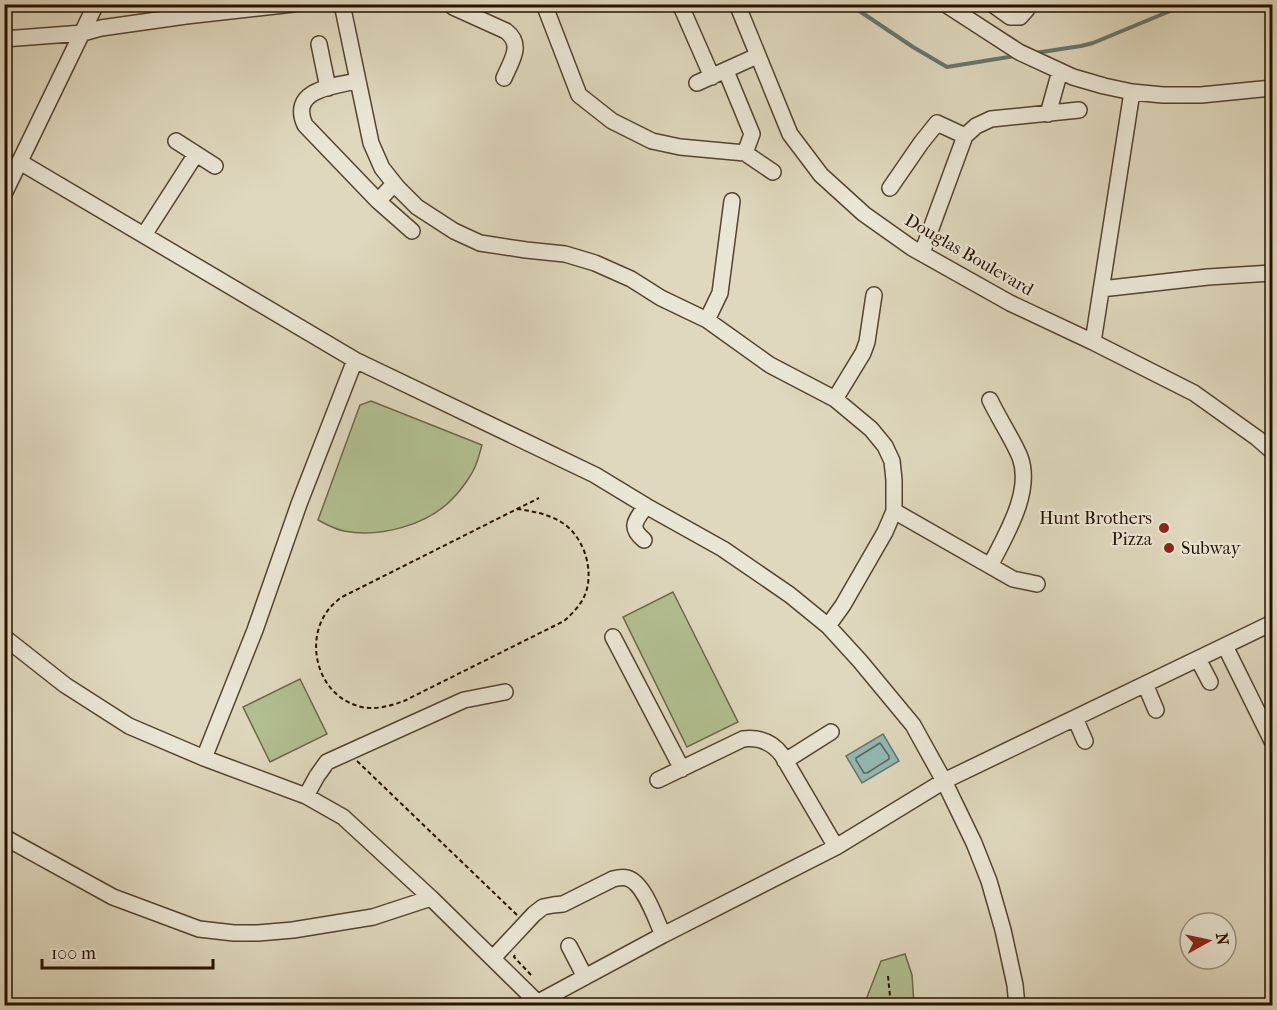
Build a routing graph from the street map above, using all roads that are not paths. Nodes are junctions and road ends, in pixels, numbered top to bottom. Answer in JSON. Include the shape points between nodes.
{"nodes":[{"id":1,"x":96,"y":4,"type":"edge"},
{"id":2,"x":293,"y":4,"type":"edge"},
{"id":3,"x":342,"y":4,"type":"edge"},
{"id":4,"x":544,"y":4,"type":"edge"},
{"id":5,"x":680,"y":4,"type":"edge"},
{"id":6,"x":737,"y":4,"type":"edge"},
{"id":7,"x":945,"y":4,"type":"edge"},
{"id":8,"x":992,"y":4,"type":"edge"},
{"id":9,"x":1028,"y":4,"type":"edge"},
{"id":10,"x":451,"y":6,"type":"edge"},
{"id":11,"x":223,"y":8,"type":"edge"},
{"id":12,"x":83,"y":33,"type":"junction"},
{"id":13,"x":4,"y":39,"type":"edge"},
{"id":14,"x":319,"y":44,"type":"dead end"},
{"id":15,"x":757,"y":56,"type":"junction"},
{"id":16,"x":1060,"y":71,"type":"junction"},
{"id":17,"x":719,"y":74,"type":"junction"},
{"id":18,"x":504,"y":78,"type":"dead end"},
{"id":19,"x":357,"y":81,"type":"junction"},
{"id":20,"x":697,"y":83,"type":"dead end"},
{"id":21,"x":328,"y":88,"type":"junction"},
{"id":22,"x":1272,"y":88,"type":"edge"},
{"id":23,"x":1132,"y":92,"type":"junction"},
{"id":24,"x":1079,"y":110,"type":"dead end"},
{"id":25,"x":1048,"y":114,"type":"junction"},
{"id":26,"x":965,"y":136,"type":"junction"},
{"id":27,"x":176,"y":141,"type":"dead end"},
{"id":28,"x":745,"y":153,"type":"junction"},
{"id":29,"x":196,"y":154,"type":"junction"},
{"id":30,"x":20,"y":162,"type":"junction"},
{"id":31,"x":215,"y":166,"type":"dead end"},
{"id":32,"x":773,"y":172,"type":"dead end"},
{"id":33,"x":394,"y":184,"type":"junction"},
{"id":34,"x":890,"y":188,"type":"dead end"},
{"id":35,"x":4,"y":194,"type":"edge"},
{"id":36,"x":378,"y":201,"type":"junction"},
{"id":37,"x":732,"y":201,"type":"dead end"},
{"id":38,"x":412,"y":231,"type":"dead end"},
{"id":39,"x":144,"y":235,"type":"junction"},
{"id":40,"x":922,"y":253,"type":"junction"},
{"id":41,"x":1272,"y":273,"type":"edge"},
{"id":42,"x":1101,"y":289,"type":"junction"},
{"id":43,"x":874,"y":295,"type":"dead end"},
{"id":44,"x":707,"y":320,"type":"junction"},
{"id":45,"x":1093,"y":342,"type":"junction"},
{"id":46,"x":355,"y":360,"type":"junction"},
{"id":47,"x":836,"y":399,"type":"junction"},
{"id":48,"x":990,"y":400,"type":"dead end"},
{"id":49,"x":1272,"y":451,"type":"edge"},
{"id":50,"x":646,"y":506,"type":"junction"},
{"id":51,"x":894,"y":511,"type":"junction"},
{"id":52,"x":644,"y":540,"type":"dead end"},
{"id":53,"x":990,"y":566,"type":"junction"},
{"id":54,"x":1037,"y":584,"type":"dead end"},
{"id":55,"x":1272,"y":624,"type":"edge"},
{"id":56,"x":828,"y":626,"type":"junction"},
{"id":57,"x":4,"y":637,"type":"edge"},
{"id":58,"x":613,"y":637,"type":"dead end"},
{"id":59,"x":1225,"y":646,"type":"junction"},
{"id":60,"x":1198,"y":659,"type":"junction"},
{"id":61,"x":1210,"y":682,"type":"dead end"},
{"id":62,"x":1145,"y":684,"type":"junction"},
{"id":63,"x":505,"y":692,"type":"dead end"},
{"id":64,"x":1156,"y":710,"type":"dead end"},
{"id":65,"x":1075,"y":718,"type":"junction"},
{"id":66,"x":831,"y":732,"type":"dead end"},
{"id":67,"x":1085,"y":741,"type":"dead end"},
{"id":68,"x":1272,"y":741,"type":"edge"},
{"id":69,"x":204,"y":758,"type":"junction"},
{"id":70,"x":785,"y":761,"type":"junction"},
{"id":71,"x":682,"y":769,"type":"junction"},
{"id":72,"x":658,"y":780,"type":"dead end"},
{"id":73,"x":944,"y":781,"type":"junction"},
{"id":74,"x":306,"y":796,"type":"junction"},
{"id":75,"x":4,"y":837,"type":"edge"},
{"id":76,"x":836,"y":847,"type":"junction"},
{"id":77,"x":431,"y":898,"type":"junction"},
{"id":78,"x":663,"y":935,"type":"junction"},
{"id":79,"x":569,"y":946,"type":"dead end"},
{"id":80,"x":493,"y":958,"type":"junction"},
{"id":81,"x":585,"y":977,"type":"junction"},
{"id":82,"x":537,"y":1004,"type":"edge"},
{"id":83,"x":1017,"y":1005,"type":"edge"}],
"edges":[{"from":1,"to":12,"type":"street"},
{"from":2,"to":11,"type":"street"},
{"from":3,"to":19,"type":"street"},
{"from":4,"to":28,"type":"street","via":[[579,95],[612,122],[652,141]]},
{"from":5,"to":17,"type":"street"},
{"from":6,"to":15,"type":"street","name":"Douglas Boulevard"},
{"from":7,"to":16,"type":"street","via":[[1019,52]]},
{"from":8,"to":9,"type":"street","via":[[1010,17],[1020,16]]},
{"from":10,"to":18,"type":"street","via":[[513,36],[516,49]]},
{"from":11,"to":12,"type":"street"},
{"from":12,"to":13,"type":"street"},
{"from":12,"to":30,"type":"street"},
{"from":14,"to":21,"type":"street"},
{"from":15,"to":17,"type":"street"},
{"from":15,"to":40,"type":"street","name":"Douglas Boulevard","via":[[790,135],[821,175],[864,214]]},
{"from":16,"to":23,"type":"street"},
{"from":16,"to":25,"type":"street"},
{"from":17,"to":20,"type":"street"},
{"from":17,"to":28,"type":"street","via":[[752,134]]},
{"from":19,"to":21,"type":"street"},
{"from":19,"to":33,"type":"street","via":[[371,143]]},
{"from":21,"to":36,"type":"street","via":[[304,100],[305,125]]},
{"from":22,"to":23,"type":"street","via":[[1201,95]]},
{"from":23,"to":42,"type":"street"},
{"from":24,"to":25,"type":"street"},
{"from":25,"to":26,"type":"street","via":[[991,119]]},
{"from":26,"to":34,"type":"street","via":[[937,123]]},
{"from":26,"to":40,"type":"street"},
{"from":27,"to":29,"type":"street"},
{"from":28,"to":32,"type":"street"},
{"from":29,"to":31,"type":"street"},
{"from":29,"to":39,"type":"street"},
{"from":30,"to":35,"type":"street"},
{"from":30,"to":39,"type":"street"},
{"from":33,"to":36,"type":"street"},
{"from":33,"to":44,"type":"street","via":[[417,207],[480,243],[565,254],[595,263]]},
{"from":36,"to":38,"type":"street"},
{"from":37,"to":44,"type":"street","via":[[720,293]]},
{"from":39,"to":46,"type":"street"},
{"from":40,"to":45,"type":"street","name":"Douglas Boulevard","via":[[1010,303]]},
{"from":41,"to":42,"type":"street"},
{"from":42,"to":45,"type":"street"},
{"from":43,"to":47,"type":"street","via":[[863,353]]},
{"from":44,"to":47,"type":"street","via":[[770,365]]},
{"from":45,"to":49,"type":"street","name":"Douglas Boulevard","via":[[1194,393]]},
{"from":46,"to":50,"type":"street","via":[[595,475]]},
{"from":46,"to":69,"type":"street"},
{"from":47,"to":51,"type":"street","via":[[885,446],[892,461]]},
{"from":48,"to":53,"type":"street","via":[[1020,458],[1023,479],[1015,515]]},
{"from":50,"to":52,"type":"street","via":[[635,527],[636,534]]},
{"from":50,"to":56,"type":"street","via":[[723,549]]},
{"from":51,"to":53,"type":"street"},
{"from":51,"to":56,"type":"street"},
{"from":53,"to":54,"type":"street","via":[[1013,579]]},
{"from":55,"to":59,"type":"street"},
{"from":56,"to":73,"type":"street","via":[[913,725]]},
{"from":57,"to":69,"type":"street","via":[[65,685],[129,726]]},
{"from":58,"to":71,"type":"street"},
{"from":59,"to":60,"type":"street"},
{"from":59,"to":68,"type":"street"},
{"from":60,"to":61,"type":"street"},
{"from":60,"to":62,"type":"street"},
{"from":62,"to":64,"type":"street"},
{"from":62,"to":65,"type":"street"},
{"from":63,"to":74,"type":"street","via":[[464,700],[327,762]]},
{"from":65,"to":67,"type":"street"},
{"from":65,"to":73,"type":"street"},
{"from":66,"to":70,"type":"street"},
{"from":69,"to":74,"type":"street"},
{"from":70,"to":71,"type":"street","via":[[777,749],[752,738]]},
{"from":70,"to":76,"type":"street"},
{"from":71,"to":72,"type":"street"},
{"from":73,"to":76,"type":"street"},
{"from":73,"to":83,"type":"street","via":[[989,881]]},
{"from":74,"to":77,"type":"street","via":[[344,817]]},
{"from":75,"to":77,"type":"street","via":[[113,897],[199,929],[234,933],[293,930],[373,917]]},
{"from":76,"to":78,"type":"street"},
{"from":77,"to":80,"type":"street"},
{"from":78,"to":80,"type":"street","via":[[637,884],[620,878],[563,904],[543,908]]},
{"from":78,"to":81,"type":"street"},
{"from":79,"to":81,"type":"street"},
{"from":80,"to":82,"type":"street"},
{"from":81,"to":82,"type":"street"}]}
